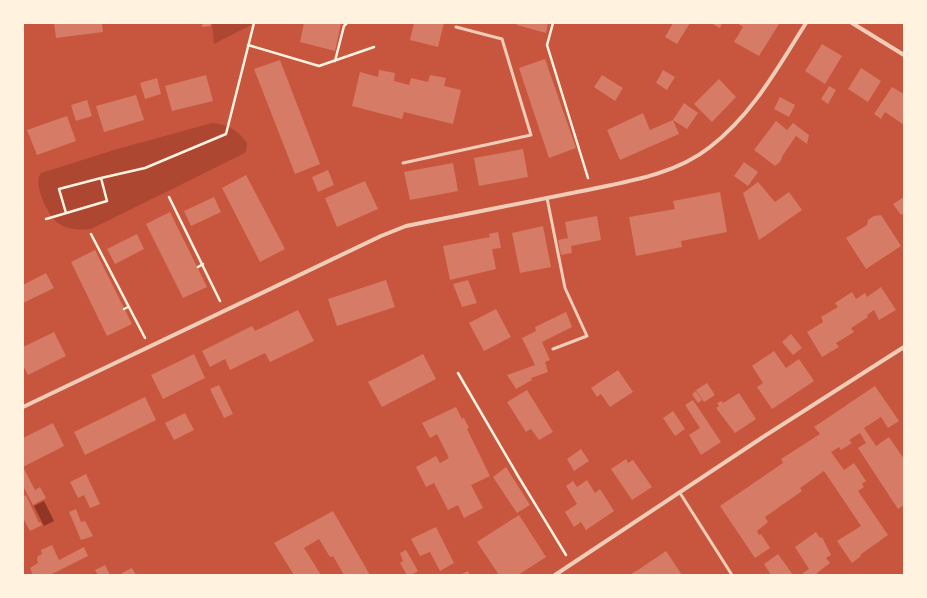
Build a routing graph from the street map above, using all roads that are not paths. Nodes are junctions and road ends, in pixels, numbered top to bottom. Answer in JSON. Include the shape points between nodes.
{"nodes":[{"id":1,"x":806,"y":23,"type":"edge"},
{"id":2,"x":852,"y":23,"type":"edge"},
{"id":3,"x":456,"y":27,"type":"dead end"},
{"id":4,"x":904,"y":55,"type":"edge"},
{"id":5,"x":403,"y":162,"type":"dead end"},
{"id":6,"x":548,"y":198,"type":"junction"},
{"id":7,"x":904,"y":347,"type":"edge"},
{"id":8,"x":553,"y":349,"type":"dead end"},
{"id":9,"x":23,"y":407,"type":"edge"},
{"id":10,"x":680,"y":493,"type":"junction"},
{"id":11,"x":555,"y":575,"type":"edge"},
{"id":12,"x":732,"y":575,"type":"edge"}],
"edges":[{"from":1,"to":6,"type":"street","via":[[759,98],[737,124],[710,148],[667,170]]},
{"from":2,"to":4,"type":"street"},
{"from":3,"to":5,"type":"lane","via":[[502,39],[531,135]]},
{"from":6,"to":8,"type":"lane","via":[[565,288],[586,336]]},
{"from":6,"to":9,"type":"street","via":[[406,226]]},
{"from":7,"to":10,"type":"street"},
{"from":10,"to":11,"type":"street"},
{"from":10,"to":12,"type":"lane"}]}
